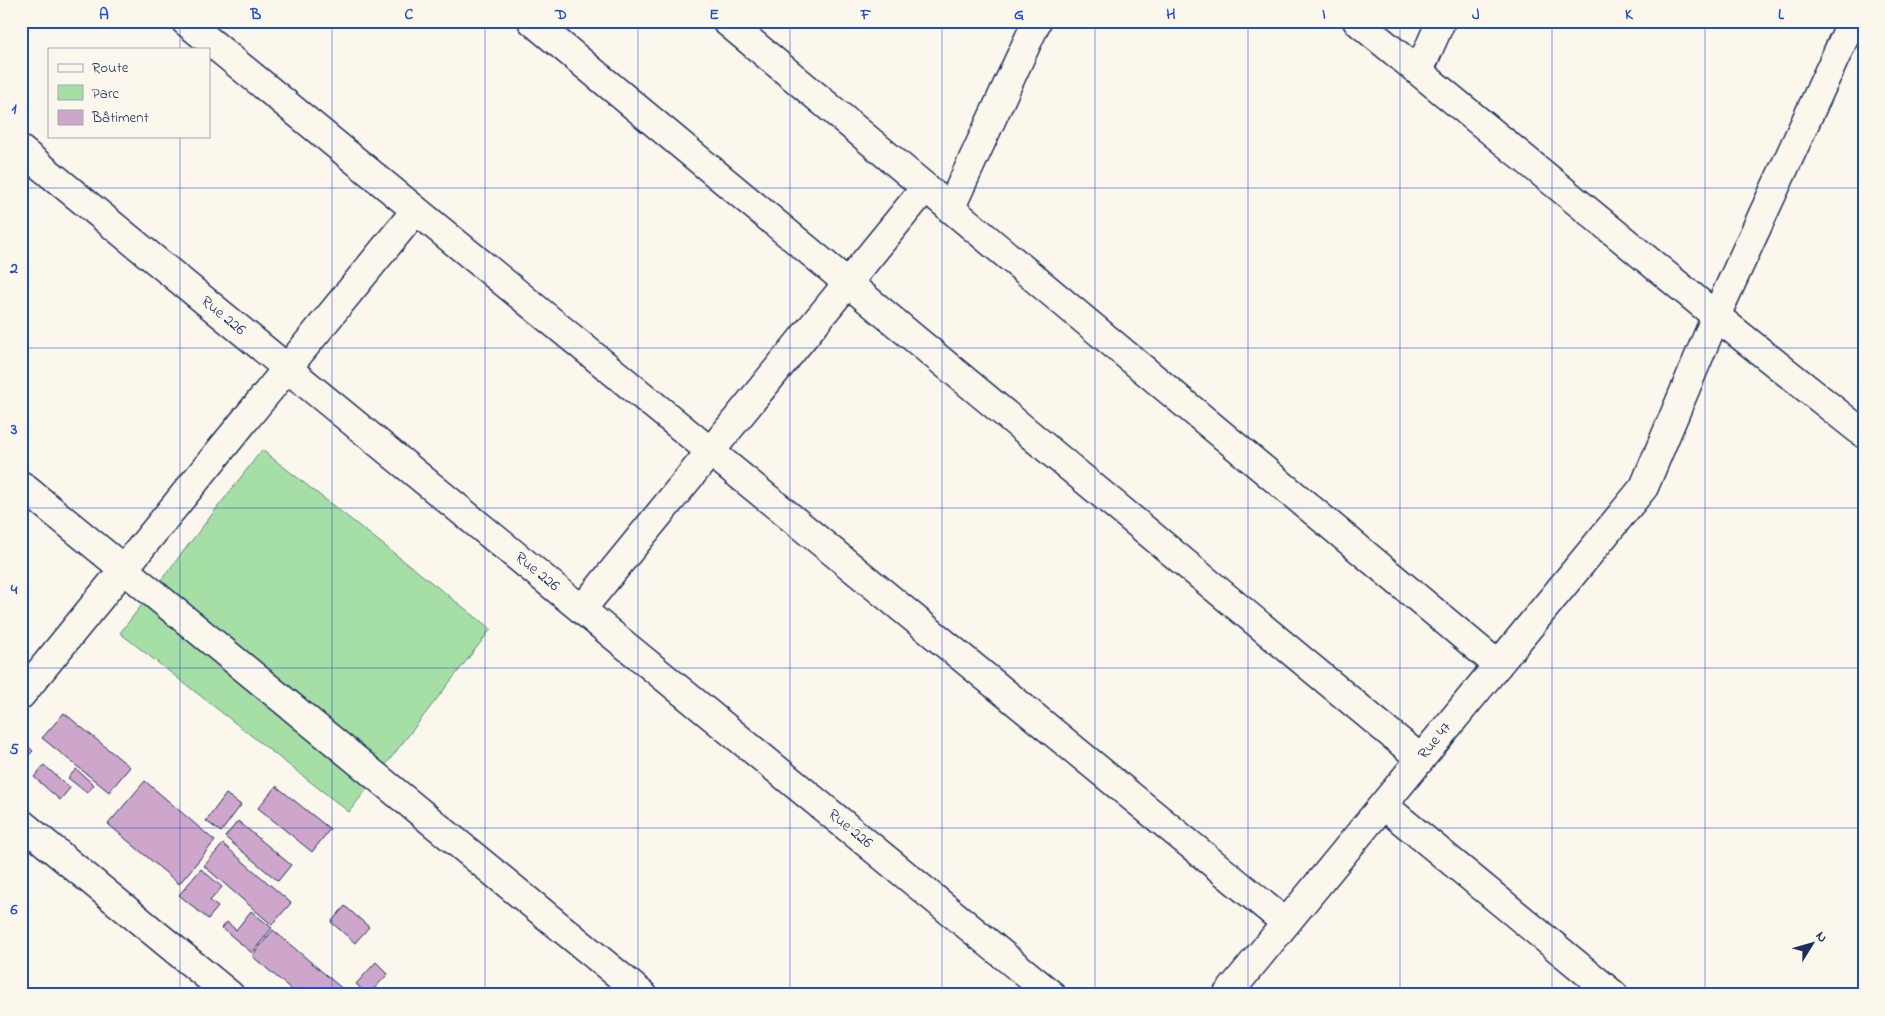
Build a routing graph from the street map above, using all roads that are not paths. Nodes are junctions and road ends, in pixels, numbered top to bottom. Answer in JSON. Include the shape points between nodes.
{"nodes":[{"id":1,"x":185,"y":21,"type":"edge"},
{"id":2,"x":532,"y":21,"type":"edge"},
{"id":3,"x":726,"y":21,"type":"edge"},
{"id":4,"x":1037,"y":21,"type":"edge"},
{"id":5,"x":1357,"y":21,"type":"edge"},
{"id":6,"x":1442,"y":21,"type":"edge"},
{"id":7,"x":1852,"y":21,"type":"edge"},
{"id":8,"x":1419,"y":71,"type":"junction"},
{"id":9,"x":21,"y":150,"type":"edge"},
{"id":10,"x":925,"y":188,"type":"junction"},
{"id":11,"x":950,"y":209,"type":"junction"},
{"id":12,"x":416,"y":210,"type":"junction"},
{"id":13,"x":848,"y":283,"type":"junction"},
{"id":14,"x":1716,"y":316,"type":"junction"},
{"id":15,"x":287,"y":368,"type":"junction"},
{"id":16,"x":1864,"y":434,"type":"edge"},
{"id":17,"x":710,"y":452,"type":"junction"},
{"id":18,"x":21,"y":485,"type":"edge"},
{"id":19,"x":124,"y":569,"type":"junction"},
{"id":20,"x":582,"y":609,"type":"junction"},
{"id":21,"x":1498,"y":665,"type":"junction"},
{"id":22,"x":21,"y":694,"type":"edge"},
{"id":23,"x":1421,"y":759,"type":"junction"},
{"id":24,"x":1383,"y":805,"type":"junction"},
{"id":25,"x":21,"y":824,"type":"edge"},
{"id":26,"x":1286,"y":923,"type":"junction"},
{"id":27,"x":230,"y":995,"type":"edge"},
{"id":28,"x":643,"y":995,"type":"edge"},
{"id":29,"x":1052,"y":995,"type":"edge"},
{"id":30,"x":1227,"y":995,"type":"edge"},
{"id":31,"x":1614,"y":995,"type":"edge"}],
"edges":[{"from":1,"to":12,"type":"street"},
{"from":2,"to":13,"type":"street"},
{"from":3,"to":10,"type":"street"},
{"from":4,"to":11,"type":"street"},
{"from":5,"to":8,"type":"street"},
{"from":6,"to":8,"type":"street"},
{"from":7,"to":14,"type":"street","name":"Rue 47"},
{"from":8,"to":14,"type":"street"},
{"from":9,"to":15,"type":"street","name":"Rue 226"},
{"from":10,"to":11,"type":"street"},
{"from":10,"to":13,"type":"street"},
{"from":11,"to":21,"type":"street"},
{"from":12,"to":15,"type":"street"},
{"from":12,"to":17,"type":"street"},
{"from":13,"to":17,"type":"street"},
{"from":13,"to":23,"type":"street"},
{"from":14,"to":16,"type":"street"},
{"from":14,"to":21,"type":"street","name":"Rue 47","via":[[1644,487]]},
{"from":15,"to":19,"type":"street"},
{"from":15,"to":20,"type":"street","name":"Rue 226"},
{"from":17,"to":20,"type":"street"},
{"from":17,"to":26,"type":"street"},
{"from":18,"to":19,"type":"street"},
{"from":19,"to":22,"type":"street"},
{"from":19,"to":28,"type":"street"},
{"from":20,"to":29,"type":"street","name":"Rue 226"},
{"from":21,"to":23,"type":"street","name":"Rue 47"},
{"from":23,"to":24,"type":"street","name":"Rue 47"},
{"from":24,"to":26,"type":"street","name":"Rue 47"},
{"from":24,"to":31,"type":"street"},
{"from":25,"to":27,"type":"street"},
{"from":26,"to":30,"type":"street","name":"Rue 47"}]}
